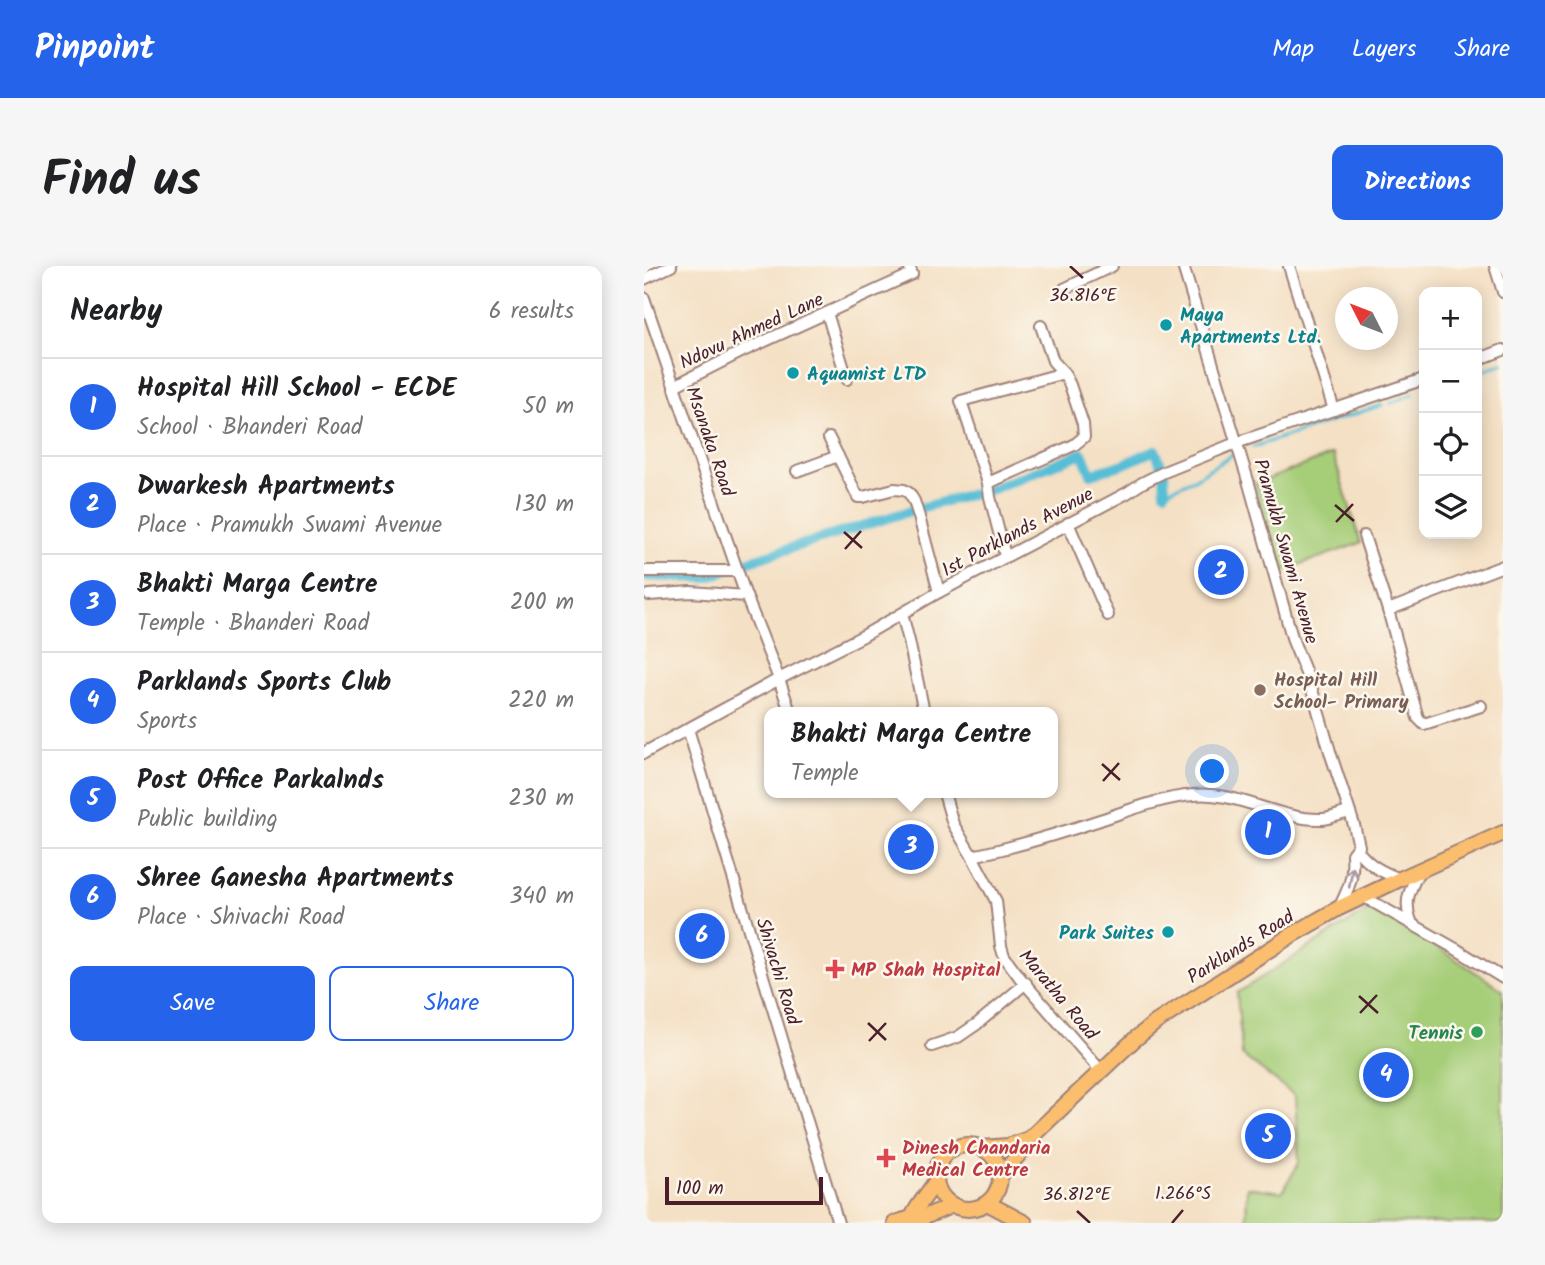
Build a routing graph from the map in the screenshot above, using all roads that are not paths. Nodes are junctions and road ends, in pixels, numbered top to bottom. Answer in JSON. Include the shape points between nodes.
{"nodes":[{"id":1,"x":671,"y":266,"type":"edge"},
{"id":2,"x":909,"y":266,"type":"edge"},
{"id":3,"x":1112,"y":266,"type":"edge"},
{"id":4,"x":1183,"y":266,"type":"edge"},
{"id":5,"x":1289,"y":266,"type":"edge"},
{"id":6,"x":1495,"y":266,"type":"edge"},
{"id":7,"x":644,"y":279,"type":"edge"},
{"id":8,"x":1064,"y":289,"type":"dead end"},
{"id":9,"x":1503,"y":292,"type":"edge"},
{"id":10,"x":644,"y":298,"type":"edge"},
{"id":11,"x":827,"y":313,"type":"junction"},
{"id":12,"x":1041,"y":326,"type":"dead end"},
{"id":13,"x":1503,"y":350,"type":"edge"},
{"id":14,"x":1482,"y":358,"type":"edge"},
{"id":15,"x":1064,"y":373,"type":"junction"},
{"id":16,"x":847,"y":379,"type":"dead end"},
{"id":17,"x":1419,"y":381,"type":"edge"},
{"id":18,"x":674,"y":386,"type":"junction"},
{"id":19,"x":1334,"y":410,"type":"junction"},
{"id":20,"x":829,"y":438,"type":"dead end"},
{"id":21,"x":1236,"y":443,"type":"junction"},
{"id":22,"x":838,"y":456,"type":"junction"},
{"id":23,"x":797,"y":471,"type":"dead end"},
{"id":24,"x":988,"y":483,"type":"junction"},
{"id":25,"x":1068,"y":523,"type":"junction"},
{"id":26,"x":1364,"y":536,"type":"dead end"},
{"id":27,"x":1005,"y":556,"type":"junction"},
{"id":28,"x":1503,"y":566,"type":"edge"},
{"id":29,"x":644,"y":571,"type":"edge"},
{"id":30,"x":737,"y":571,"type":"junction"},
{"id":31,"x":939,"y":592,"type":"junction"},
{"id":32,"x":649,"y":595,"type":"dead end"},
{"id":33,"x":746,"y":596,"type":"junction"},
{"id":34,"x":1388,"y":610,"type":"junction"},
{"id":35,"x":902,"y":614,"type":"junction"},
{"id":36,"x":1108,"y":615,"type":"dead end"},
{"id":37,"x":779,"y":679,"type":"junction"},
{"id":38,"x":1481,"y":706,"type":"dead end"},
{"id":39,"x":788,"y":707,"type":"edge"},
{"id":40,"x":923,"y":707,"type":"edge"},
{"id":41,"x":688,"y":729,"type":"junction"},
{"id":42,"x":644,"y":752,"type":"edge"},
{"id":43,"x":945,"y":798,"type":"edge"},
{"id":44,"x":1349,"y":812,"type":"junction"},
{"id":45,"x":1503,"y":833,"type":"edge"},
{"id":46,"x":1359,"y":846,"type":"junction"},
{"id":47,"x":972,"y":856,"type":"junction"},
{"id":48,"x":1419,"y":871,"type":"junction"},
{"id":49,"x":1400,"y":879,"type":"junction"},
{"id":50,"x":1364,"y":897,"type":"junction"},
{"id":51,"x":1339,"y":908,"type":"junction"},
{"id":52,"x":1412,"y":924,"type":"junction"},
{"id":53,"x":1503,"y":978,"type":"edge"},
{"id":54,"x":1026,"y":983,"type":"junction"},
{"id":55,"x":932,"y":1046,"type":"dead end"},
{"id":56,"x":1101,"y":1071,"type":"junction"},
{"id":57,"x":1029,"y":1139,"type":"junction"},
{"id":58,"x":982,"y":1148,"type":"junction"},
{"id":59,"x":1000,"y":1180,"type":"junction"},
{"id":60,"x":936,"y":1181,"type":"junction"},
{"id":61,"x":987,"y":1203,"type":"junction"},
{"id":62,"x":953,"y":1205,"type":"junction"},
{"id":63,"x":1012,"y":1214,"type":"junction"},
{"id":64,"x":912,"y":1218,"type":"junction"},
{"id":65,"x":838,"y":1223,"type":"edge"},
{"id":66,"x":895,"y":1223,"type":"edge"},
{"id":67,"x":1026,"y":1223,"type":"edge"}],
"edges":[{"from":1,"to":7,"type":"street"},
{"from":2,"to":11,"type":"street","name":"Ndovu Ahmed Lane","via":[[912,274]]},
{"from":3,"to":8,"type":"street"},
{"from":4,"to":21,"type":"street","name":"Pramukh Swami Avenue"},
{"from":5,"to":19,"type":"street"},
{"from":6,"to":9,"type":"street"},
{"from":10,"to":18,"type":"street","name":"Msanaka Road"},
{"from":11,"to":16,"type":"street"},
{"from":11,"to":18,"type":"street","name":"Ndovu Ahmed Lane"},
{"from":12,"to":15,"type":"street","via":[[1053,361]]},
{"from":13,"to":14,"type":"street"},
{"from":15,"to":24,"type":"street","via":[[1084,437]]},
{"from":15,"to":24,"type":"street","via":[[961,401]]},
{"from":17,"to":19,"type":"street","name":"1st Parklands Avenue"},
{"from":18,"to":30,"type":"street","name":"Msanaka Road"},
{"from":19,"to":21,"type":"street","name":"1st Parklands Avenue"},
{"from":20,"to":22,"type":"street"},
{"from":21,"to":25,"type":"street","name":"1st Parklands Avenue","via":[[1142,482]]},
{"from":21,"to":44,"type":"street","name":"Pramukh Swami Avenue"},
{"from":22,"to":23,"type":"street"},
{"from":22,"to":31,"type":"street","via":[[858,497],[894,489],[909,493]]},
{"from":24,"to":27,"type":"street"},
{"from":25,"to":27,"type":"street","name":"1st Parklands Avenue"},
{"from":25,"to":36,"type":"street"},
{"from":26,"to":34,"type":"street"},
{"from":27,"to":31,"type":"street","name":"1st Parklands Avenue"},
{"from":28,"to":34,"type":"street"},
{"from":29,"to":30,"type":"street"},
{"from":30,"to":33,"type":"street","name":"Msanaka Road"},
{"from":31,"to":35,"type":"street","name":"1st Parklands Avenue"},
{"from":32,"to":33,"type":"street"},
{"from":33,"to":37,"type":"street","name":"Msanaka Road"},
{"from":34,"to":38,"type":"street","via":[[1421,722]]},
{"from":35,"to":37,"type":"street","name":"1st Parklands Avenue"},
{"from":35,"to":40,"type":"street"},
{"from":37,"to":39,"type":"street","name":"Msanaka Road"},
{"from":37,"to":41,"type":"street","name":"1st Parklands Avenue"},
{"from":41,"to":42,"type":"street","name":"1st Parklands Avenue"},
{"from":41,"to":65,"type":"street","name":"Shivachi Road"},
{"from":43,"to":47,"type":"street","name":"Maratha Road","via":[[953,824]]},
{"from":44,"to":46,"type":"street","name":"Pramukh Swami Avenue"},
{"from":44,"to":47,"type":"street","via":[[1314,819],[1220,796],[1191,795]]},
{"from":45,"to":48,"type":"main road","name":"Parklands Road"},
{"from":46,"to":49,"type":"street","name":"Pramukh Swami Avenue","via":[[1368,864]]},
{"from":51,"to":46,"type":"street","name":"Pramukh Swami Avenue","one_way":true,"via":[[1350,886],[1352,853]]},
{"from":47,"to":54,"type":"street","name":"Maratha Road","via":[[996,901],[1004,956]]},
{"from":48,"to":49,"type":"main road","name":"Parklands Road"},
{"from":48,"to":52,"type":"street","via":[[1407,903]]},
{"from":49,"to":50,"type":"main road","name":"Parklands Road"},
{"from":50,"to":51,"type":"main road","name":"Parklands Road"},
{"from":50,"to":52,"type":"street"},
{"from":51,"to":56,"type":"main road","name":"Parklands Road","via":[[1155,1023]]},
{"from":52,"to":53,"type":"street"},
{"from":54,"to":55,"type":"street","via":[[958,1037]]},
{"from":54,"to":56,"type":"street","name":"Maratha Road"},
{"from":56,"to":57,"type":"main road","name":"Parklands Road"},
{"from":57,"to":58,"type":"main road"},
{"from":57,"to":59,"type":"main road","name":"Parklands Road"},
{"from":58,"to":59,"type":"main road","via":[[998,1164]]},
{"from":58,"to":60,"type":"main road","via":[[954,1148],[940,1161]]},
{"from":59,"to":61,"type":"main road"},
{"from":59,"to":63,"type":"main road"},
{"from":60,"to":62,"type":"main road","via":[[944,1199]]},
{"from":60,"to":64,"type":"main road"},
{"from":61,"to":62,"type":"main road","via":[[964,1209]]},
{"from":61,"to":63,"type":"main road"},
{"from":62,"to":64,"type":"main road"},
{"from":63,"to":67,"type":"main road"},
{"from":64,"to":66,"type":"main road"}]}
